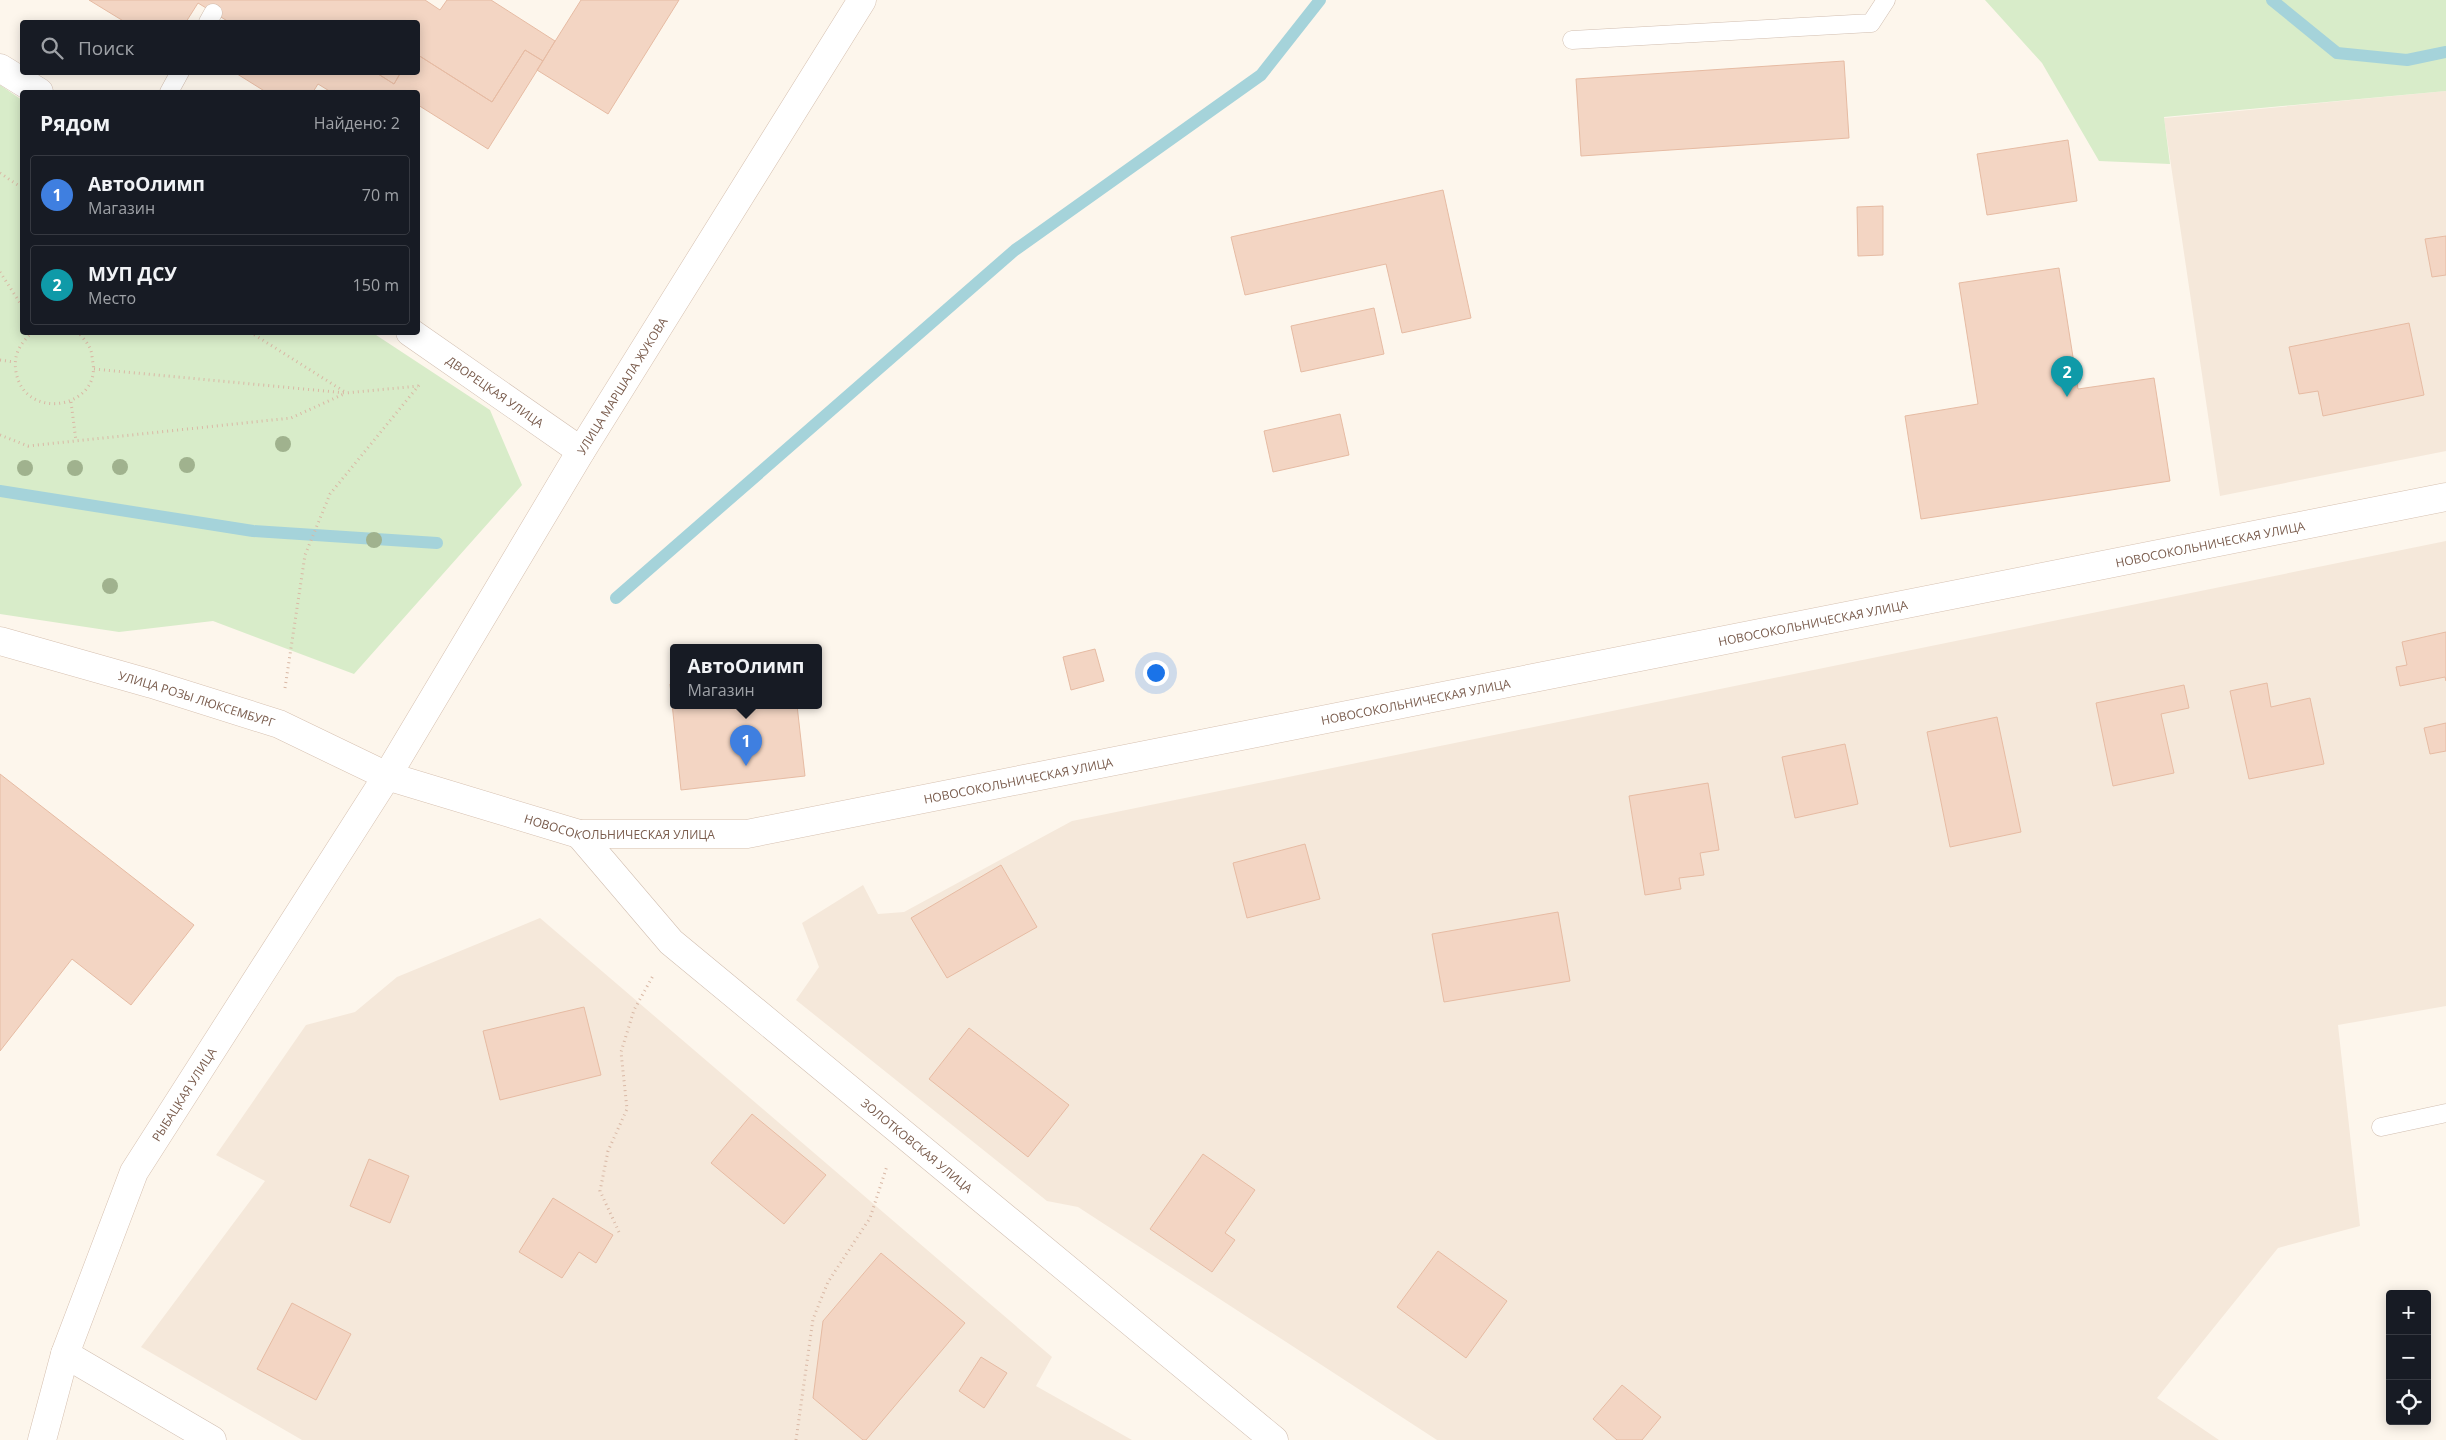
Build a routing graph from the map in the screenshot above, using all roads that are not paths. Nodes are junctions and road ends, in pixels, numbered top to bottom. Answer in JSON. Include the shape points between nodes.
{"nodes":[{"id":1,"x":862,"y":0,"type":"edge"},
{"id":2,"x":1886,"y":0,"type":"edge"},
{"id":3,"x":1572,"y":40,"type":"dead end"},
{"id":4,"x":0,"y":68,"type":"edge"},
{"id":5,"x":178,"y":75,"type":"edge"},
{"id":6,"x":35,"y":90,"type":"edge"},
{"id":7,"x":170,"y":90,"type":"edge"},
{"id":8,"x":414,"y":335,"type":"edge"},
{"id":9,"x":581,"y":451,"type":"junction"},
{"id":10,"x":2446,"y":496,"type":"edge"},
{"id":11,"x":0,"y":642,"type":"edge"},
{"id":12,"x":387,"y":776,"type":"junction"},
{"id":13,"x":579,"y":834,"type":"junction"},
{"id":14,"x":2446,"y":1113,"type":"edge"},
{"id":15,"x":2381,"y":1127,"type":"dead end"},
{"id":16,"x":65,"y":1354,"type":"junction"},
{"id":17,"x":42,"y":1440,"type":"edge"},
{"id":18,"x":212,"y":1440,"type":"edge"},
{"id":19,"x":1274,"y":1440,"type":"edge"}],
"edges":[{"from":1,"to":9,"type":"main road","name":"УЛИЦА МАРШАЛА ЖУКОВА"},
{"from":2,"to":3,"type":"lane","via":[[1871,23]]},
{"from":4,"to":6,"type":"main road"},
{"from":5,"to":7,"type":"lane"},
{"from":8,"to":9,"type":"main road","name":"ДВОРЕЦКАЯ УЛИЦА"},
{"from":9,"to":12,"type":"main road","name":"УЛИЦА МАРШАЛА ЖУКОВА"},
{"from":10,"to":13,"type":"main road","name":"НОВОСОКОЛЬНИЧЕСКАЯ УЛИЦА","via":[[747,834]]},
{"from":11,"to":12,"type":"main road","name":"УЛИЦА РОЗЫ ЛЮКСЕМБУРГ","via":[[152,684],[279,724]]},
{"from":12,"to":13,"type":"main road","name":"НОВОСОКОЛЬНИЧЕСКАЯ УЛИЦА"},
{"from":12,"to":16,"type":"main road","name":"РЫБАЦКАЯ УЛИЦА","via":[[134,1172]]},
{"from":13,"to":19,"type":"main road","name":"ЗОЛОТКОВСКАЯ УЛИЦА","via":[[671,942]]},
{"from":14,"to":15,"type":"lane"},
{"from":16,"to":17,"type":"main road","name":"РЫБАЦКАЯ УЛИЦА"},
{"from":16,"to":18,"type":"main road"}]}
